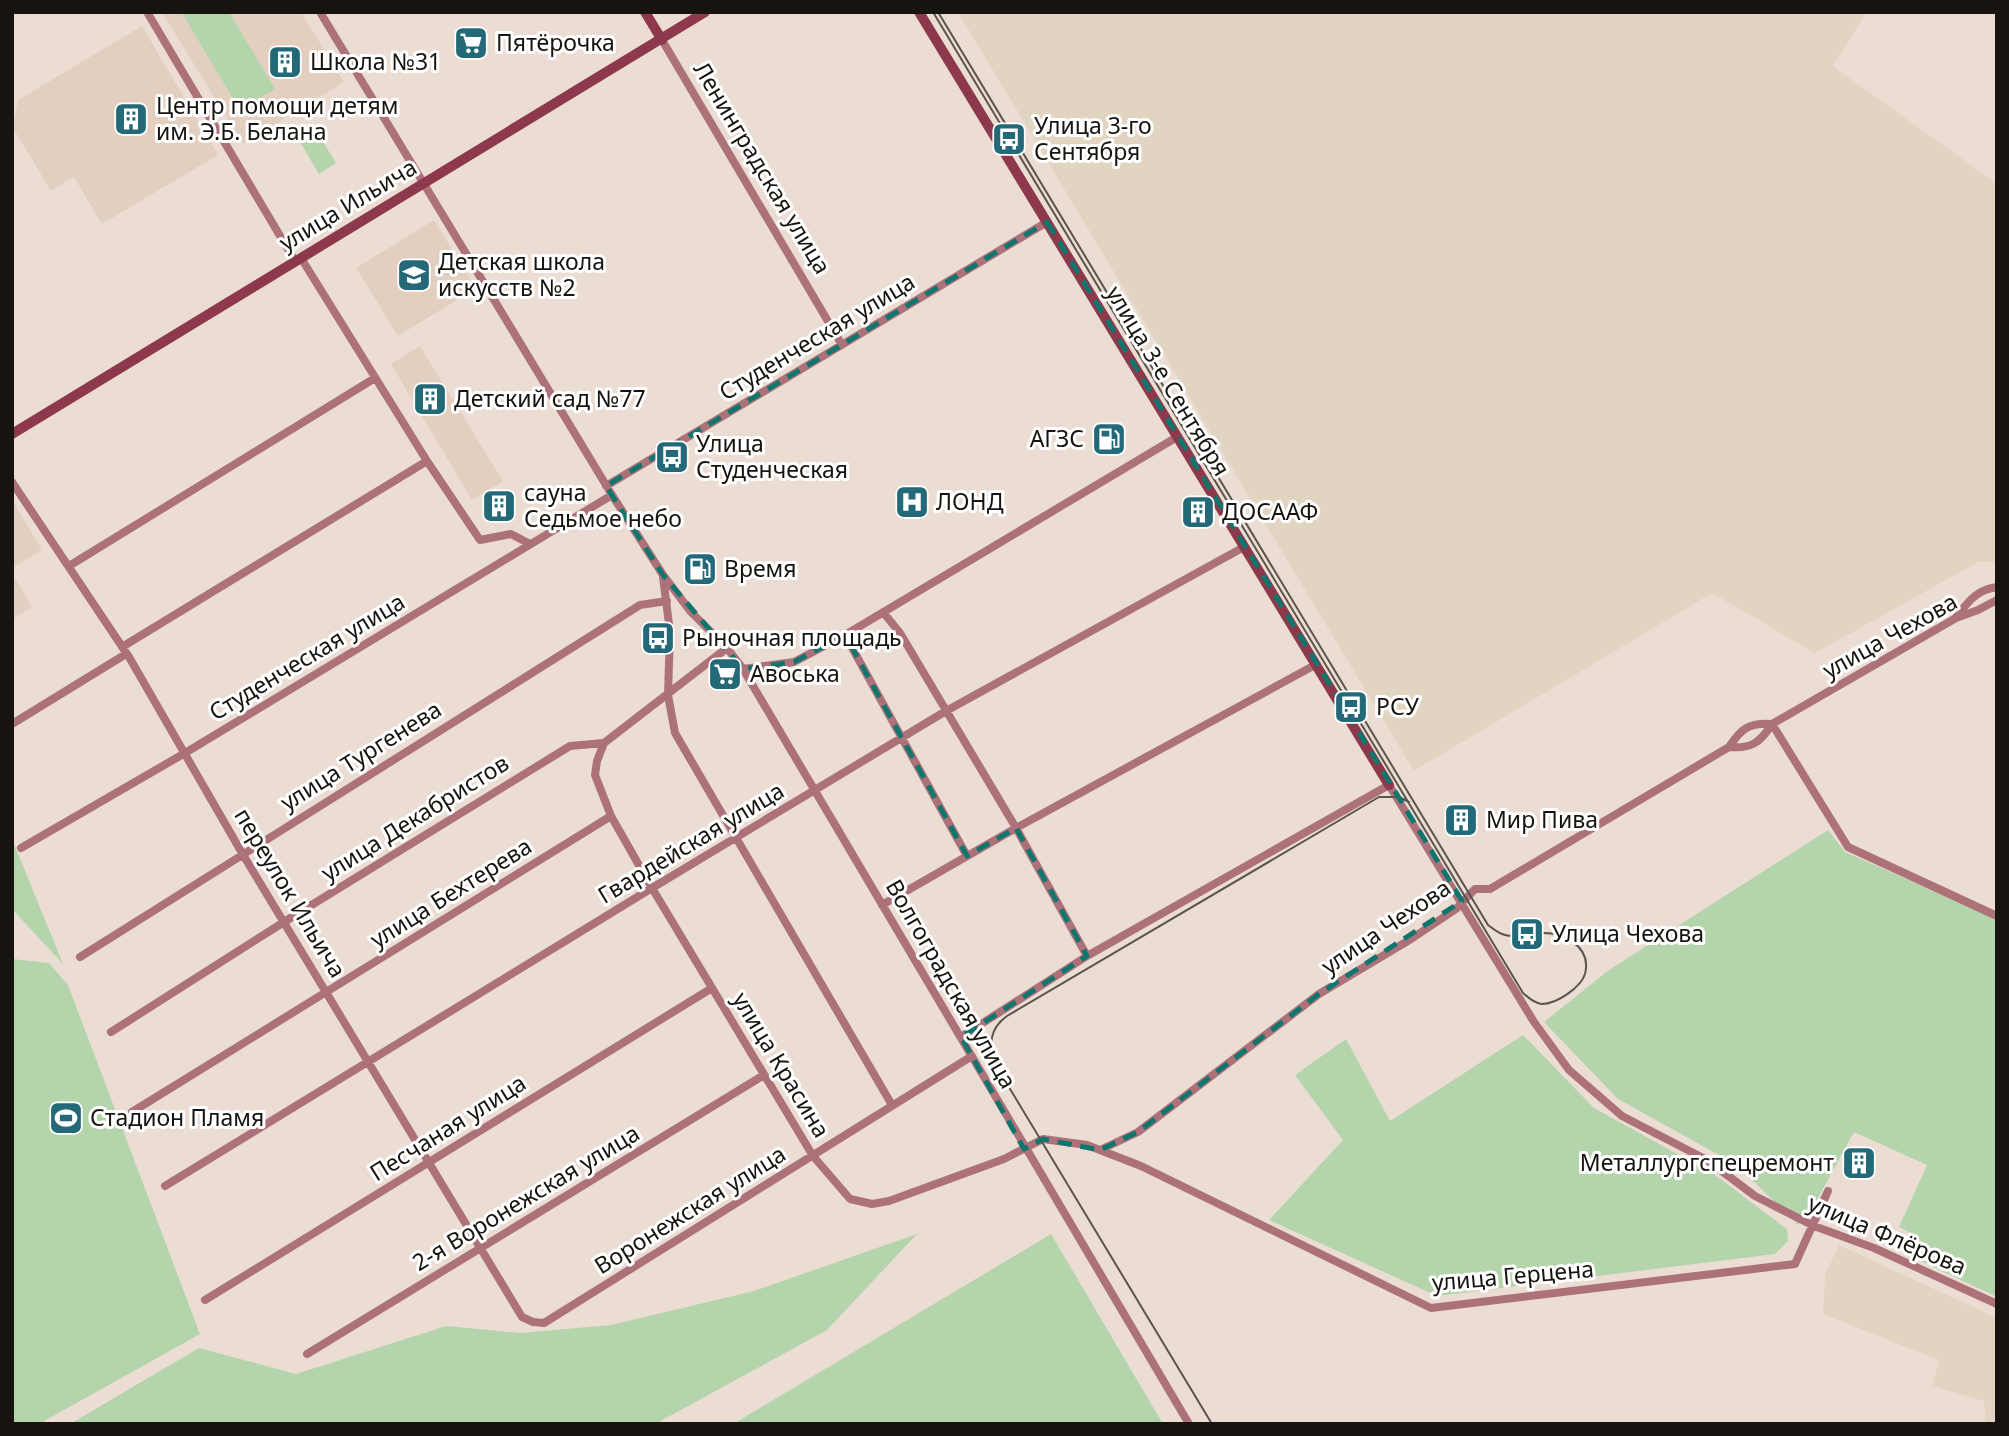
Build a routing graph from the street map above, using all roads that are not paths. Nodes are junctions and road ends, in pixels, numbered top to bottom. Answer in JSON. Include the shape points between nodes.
{"nodes":[{"id":1,"x":147,"y":12,"type":"edge"},
{"id":2,"x":320,"y":12,"type":"edge"},
{"id":3,"x":645,"y":12,"type":"edge"},
{"id":4,"x":705,"y":12,"type":"edge"},
{"id":5,"x":919,"y":12,"type":"edge"},
{"id":6,"x":662,"y":40,"type":"junction"},
{"id":7,"x":425,"y":183,"type":"junction"},
{"id":8,"x":1047,"y":222,"type":"junction"},
{"id":9,"x":298,"y":260,"type":"junction"},
{"id":10,"x":842,"y":345,"type":"junction"},
{"id":11,"x":375,"y":378,"type":"junction"},
{"id":12,"x":12,"y":434,"type":"edge"},
{"id":13,"x":1177,"y":437,"type":"junction"},
{"id":14,"x":427,"y":461,"type":"junction"},
{"id":15,"x":12,"y":482,"type":"edge"},
{"id":16,"x":606,"y":486,"type":"junction"},
{"id":17,"x":612,"y":495,"type":"junction"},
{"id":18,"x":530,"y":544,"type":"junction"},
{"id":19,"x":1244,"y":547,"type":"junction"},
{"id":20,"x":69,"y":566,"type":"junction"},
{"id":21,"x":663,"y":575,"type":"junction"},
{"id":22,"x":1997,"y":587,"type":"edge"},
{"id":23,"x":1997,"y":600,"type":"edge"},
{"id":24,"x":667,"y":601,"type":"junction"},
{"id":25,"x":883,"y":612,"type":"junction"},
{"id":26,"x":1956,"y":618,"type":"junction"},
{"id":27,"x":845,"y":635,"type":"junction"},
{"id":28,"x":727,"y":648,"type":"junction"},
{"id":29,"x":124,"y":650,"type":"junction"},
{"id":30,"x":1315,"y":665,"type":"junction"},
{"id":31,"x":743,"y":669,"type":"junction"},
{"id":32,"x":668,"y":695,"type":"junction"},
{"id":33,"x":946,"y":712,"type":"junction"},
{"id":34,"x":12,"y":724,"type":"edge"},
{"id":35,"x":1772,"y":724,"type":"junction"},
{"id":36,"x":901,"y":738,"type":"junction"},
{"id":37,"x":604,"y":743,"type":"junction"},
{"id":38,"x":1729,"y":747,"type":"junction"},
{"id":39,"x":185,"y":753,"type":"junction"},
{"id":40,"x":1390,"y":785,"type":"junction"},
{"id":41,"x":816,"y":791,"type":"junction"},
{"id":42,"x":611,"y":816,"type":"junction"},
{"id":43,"x":1016,"y":828,"type":"junction"},
{"id":44,"x":735,"y":839,"type":"junction"},
{"id":45,"x":21,"y":848,"type":"dead end"},
{"id":46,"x":242,"y":853,"type":"junction"},
{"id":47,"x":967,"y":856,"type":"junction"},
{"id":48,"x":652,"y":888,"type":"junction"},
{"id":49,"x":1462,"y":901,"type":"junction"},
{"id":50,"x":882,"y":905,"type":"junction"},
{"id":51,"x":1997,"y":916,"type":"edge"},
{"id":52,"x":284,"y":922,"type":"junction"},
{"id":53,"x":1087,"y":956,"type":"junction"},
{"id":54,"x":80,"y":957,"type":"dead end"},
{"id":55,"x":712,"y":988,"type":"junction"},
{"id":56,"x":327,"y":993,"type":"junction"},
{"id":57,"x":1534,"y":1022,"type":"joint"},
{"id":58,"x":111,"y":1032,"type":"dead end"},
{"id":59,"x":961,"y":1037,"type":"junction"},
{"id":60,"x":972,"y":1056,"type":"junction"},
{"id":61,"x":368,"y":1062,"type":"junction"},
{"id":62,"x":764,"y":1075,"type":"junction"},
{"id":63,"x":892,"y":1105,"type":"junction"},
{"id":64,"x":132,"y":1112,"type":"dead end"},
{"id":65,"x":1024,"y":1149,"type":"junction"},
{"id":66,"x":1100,"y":1150,"type":"junction"},
{"id":67,"x":813,"y":1156,"type":"junction"},
{"id":68,"x":429,"y":1162,"type":"junction"},
{"id":69,"x":165,"y":1186,"type":"dead end"},
{"id":70,"x":1828,"y":1191,"type":"dead end"},
{"id":71,"x":1814,"y":1226,"type":"junction"},
{"id":72,"x":481,"y":1249,"type":"junction"},
{"id":73,"x":205,"y":1300,"type":"dead end"},
{"id":74,"x":1997,"y":1304,"type":"edge"},
{"id":75,"x":533,"y":1322,"type":"joint"},
{"id":76,"x":307,"y":1354,"type":"dead end"},
{"id":77,"x":1189,"y":1424,"type":"edge"}],
"edges":[{"from":1,"to":9,"type":"street"},
{"from":2,"to":7,"type":"street","name":"Волгоградская улица"},
{"from":3,"to":6,"type":"street","name":"Ленинградская улица"},
{"from":4,"to":6,"type":"street","name":"улица Ильича"},
{"from":5,"to":8,"type":"street","name":"улица 3-е Сентября"},
{"from":6,"to":7,"type":"street","name":"улица Ильича"},
{"from":6,"to":10,"type":"street","name":"Ленинградская улица"},
{"from":7,"to":9,"type":"street","name":"улица Ильича"},
{"from":7,"to":16,"type":"street","name":"Волгоградская улица"},
{"from":8,"to":10,"type":"street","name":"Студенческая улица"},
{"from":8,"to":13,"type":"street","name":"улица 3-е Сентября"},
{"from":9,"to":11,"type":"street"},
{"from":9,"to":12,"type":"street","name":"улица Ильича"},
{"from":10,"to":16,"type":"street","name":"Студенческая улица"},
{"from":11,"to":14,"type":"street"},
{"from":11,"to":20,"type":"street"},
{"from":13,"to":19,"type":"street","name":"улица 3-е Сентября"},
{"from":13,"to":25,"type":"street"},
{"from":14,"to":18,"type":"street","via":[[480,540],[511,534]]},
{"from":14,"to":29,"type":"street"},
{"from":15,"to":20,"type":"street","name":"переулок Ильича"},
{"from":16,"to":17,"type":"street","name":"Волгоградская улица"},
{"from":17,"to":18,"type":"street","name":"Студенческая улица"},
{"from":17,"to":21,"type":"street","name":"Волгоградская улица"},
{"from":18,"to":39,"type":"street","name":"Студенческая улица"},
{"from":19,"to":30,"type":"street","name":"улица 3-е Сентября"},
{"from":19,"to":33,"type":"street","name":"Гвардейская улица"},
{"from":20,"to":29,"type":"street","name":"переулок Ильича"},
{"from":21,"to":24,"type":"street","name":"Волгоградская улица"},
{"from":21,"to":28,"type":"street","name":"Волгоградская улица"},
{"from":22,"to":26,"type":"street","via":[[1973,595]]},
{"from":23,"to":26,"type":"street","name":"улица Чехова"},
{"from":24,"to":32,"type":"street","name":"Волгоградская улица"},
{"from":24,"to":46,"type":"street","name":"улица Тургенева","via":[[640,605]]},
{"from":25,"to":27,"type":"street"},
{"from":25,"to":33,"type":"street"},
{"from":26,"to":35,"type":"street","name":"улица Чехова"},
{"from":27,"to":31,"type":"street","via":[[794,662]]},
{"from":27,"to":36,"type":"street"},
{"from":28,"to":31,"type":"street","name":"Волгоградская улица"},
{"from":28,"to":32,"type":"street"},
{"from":29,"to":34,"type":"street"},
{"from":29,"to":39,"type":"street","name":"переулок Ильича"},
{"from":30,"to":40,"type":"street","name":"улица 3-е Сентября"},
{"from":30,"to":43,"type":"street"},
{"from":31,"to":41,"type":"street","name":"Волгоградская улица"},
{"from":32,"to":37,"type":"street"},
{"from":32,"to":44,"type":"street","name":"Волгоградская улица","via":[[675,733]]},
{"from":33,"to":36,"type":"street","name":"Гвардейская улица"},
{"from":33,"to":43,"type":"street"},
{"from":35,"to":38,"type":"street","via":[[1756,723],[1738,733]]},
{"from":35,"to":38,"type":"street","name":"улица Чехова","via":[[1764,737],[1746,748]]},
{"from":35,"to":51,"type":"street","via":[[1848,848]]},
{"from":36,"to":41,"type":"street","name":"Гвардейская улица"},
{"from":36,"to":47,"type":"street"},
{"from":37,"to":42,"type":"street","name":"улица Красина","via":[[597,761],[597,783]]},
{"from":37,"to":52,"type":"street","name":"улица Декабристов","via":[[570,746]]},
{"from":38,"to":49,"type":"street","name":"улица Чехова","via":[[1490,890],[1475,888]]},
{"from":39,"to":45,"type":"street","name":"Студенческая улица"},
{"from":39,"to":46,"type":"street","name":"переулок Ильича"},
{"from":40,"to":49,"type":"street","name":"улица 3-е Сентября"},
{"from":40,"to":53,"type":"street"},
{"from":41,"to":44,"type":"street","name":"Гвардейская улица"},
{"from":41,"to":50,"type":"street","name":"Волгоградская улица"},
{"from":42,"to":48,"type":"street","name":"улица Красина"},
{"from":42,"to":56,"type":"street","name":"улица Бехтерева"},
{"from":43,"to":47,"type":"street"},
{"from":43,"to":53,"type":"street"},
{"from":44,"to":48,"type":"street","name":"Гвардейская улица"},
{"from":44,"to":63,"type":"street","name":"Волгоградская улица"},
{"from":46,"to":52,"type":"street","name":"переулок Ильича"},
{"from":46,"to":54,"type":"street","name":"улица Тургенева"},
{"from":47,"to":50,"type":"street"},
{"from":48,"to":55,"type":"street","name":"улица Красина"},
{"from":48,"to":61,"type":"street","name":"Гвардейская улица"},
{"from":49,"to":57,"type":"street","name":"улица 3-е Сентября"},
{"from":49,"to":66,"type":"street","name":"улица Чехова","via":[[1411,939],[1319,994],[1138,1132]]},
{"from":50,"to":59,"type":"street","name":"Волгоградская улица"},
{"from":52,"to":56,"type":"street","name":"переулок Ильича"},
{"from":52,"to":58,"type":"street","name":"улица Декабристов"},
{"from":53,"to":59,"type":"street"},
{"from":55,"to":62,"type":"street","name":"улица Красина"},
{"from":55,"to":68,"type":"street","name":"Песчаная улица"},
{"from":56,"to":61,"type":"street","name":"переулок Ильича"},
{"from":56,"to":64,"type":"street","name":"улица Бехтерева"},
{"from":57,"to":71,"type":"street","name":"улица Флёрова","via":[[1569,1070],[1622,1116],[1707,1160],[1755,1196]]},
{"from":59,"to":60,"type":"street","name":"Волгоградская улица"},
{"from":60,"to":63,"type":"street","name":"Воронежская улица"},
{"from":60,"to":65,"type":"street","name":"Волгоградская улица"},
{"from":61,"to":68,"type":"street","name":"переулок Ильича"},
{"from":61,"to":69,"type":"street","name":"Гвардейская улица"},
{"from":62,"to":67,"type":"street","name":"улица Красина"},
{"from":62,"to":72,"type":"street","name":"2-я Воронежская улица"},
{"from":63,"to":67,"type":"street","name":"Воронежская улица"},
{"from":65,"to":66,"type":"street","name":"улица Герцена","via":[[1043,1139]]},
{"from":65,"to":67,"type":"street","name":"улица Красина","via":[[872,1204],[845,1196]]},
{"from":65,"to":77,"type":"street","name":"Волгоградская улица"},
{"from":66,"to":71,"type":"street","name":"улица Герцена","via":[[1431,1308],[1795,1264]]},
{"from":67,"to":75,"type":"street","name":"Воронежская улица","via":[[544,1323]]},
{"from":68,"to":72,"type":"street","name":"переулок Ильича"},
{"from":68,"to":73,"type":"street","name":"Песчаная улица"},
{"from":70,"to":71,"type":"street","name":"улица Герцена"},
{"from":71,"to":74,"type":"street","name":"улица Флёрова"},
{"from":72,"to":75,"type":"street","name":"переулок Ильича","via":[[522,1317]]},
{"from":72,"to":76,"type":"street","name":"2-я Воронежская улица"}]}
